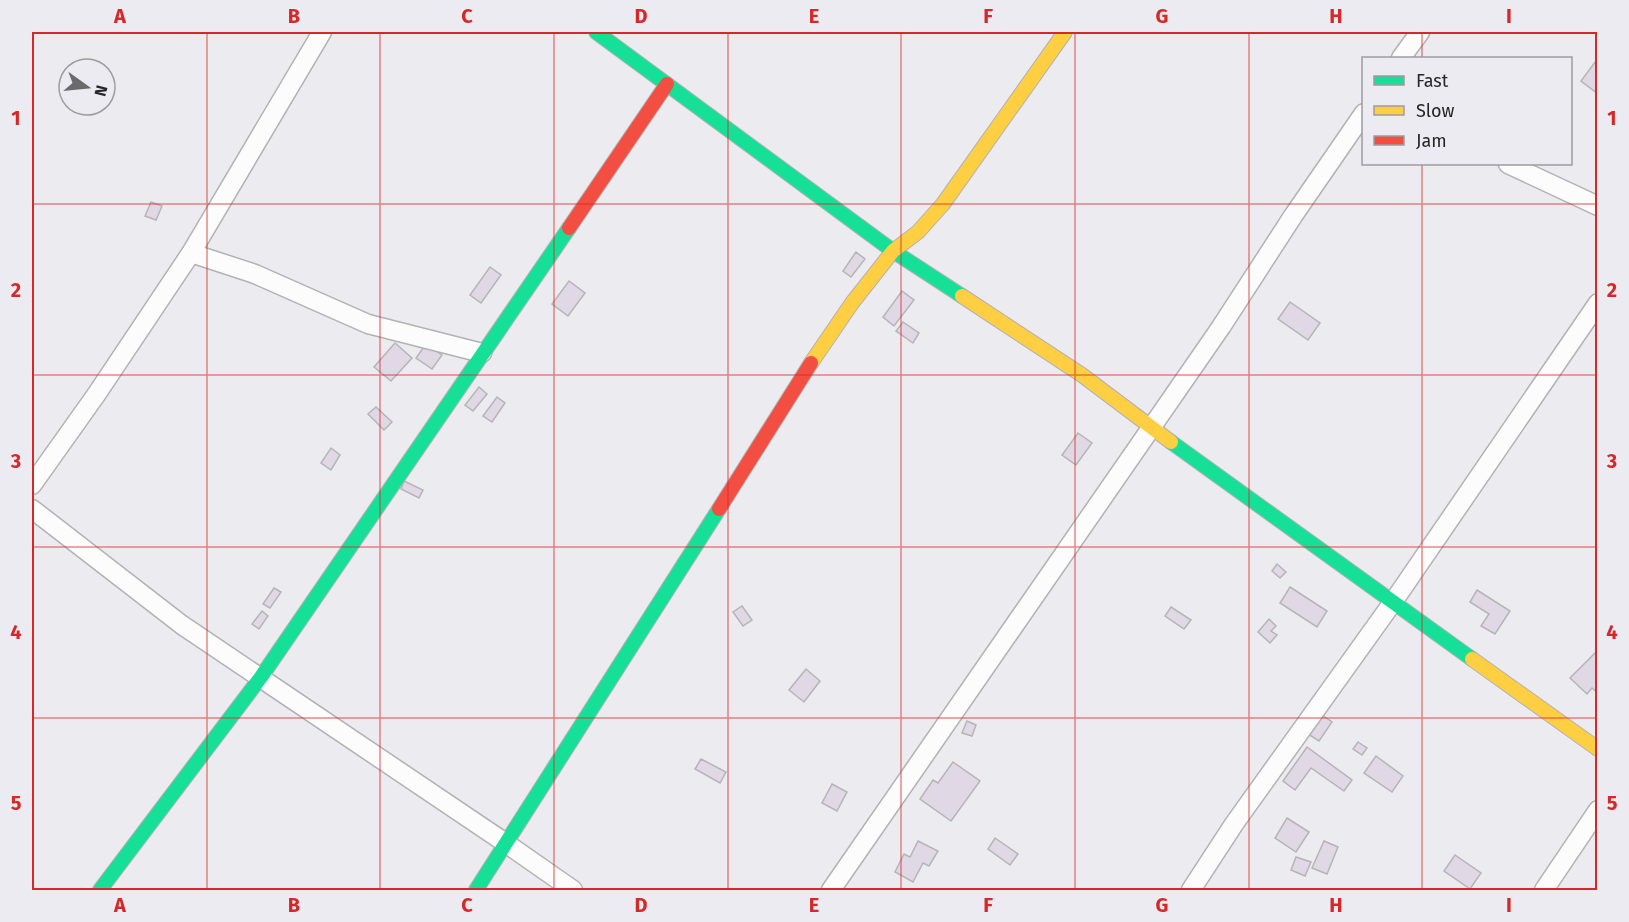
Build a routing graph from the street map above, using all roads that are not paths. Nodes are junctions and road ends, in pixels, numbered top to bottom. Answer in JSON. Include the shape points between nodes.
{"nodes":[{"id":1,"x":322,"y":32,"type":"edge"},
{"id":2,"x":596,"y":32,"type":"edge"},
{"id":3,"x":1065,"y":32,"type":"edge"},
{"id":4,"x":1420,"y":32,"type":"edge"},
{"id":5,"x":1402,"y":57,"type":"edge"},
{"id":6,"x":668,"y":84,"type":"junction"},
{"id":7,"x":1362,"y":116,"type":"edge"},
{"id":8,"x":1510,"y":165,"type":"edge"},
{"id":9,"x":1598,"y":206,"type":"edge"},
{"id":10,"x":894,"y":251,"type":"junction"},
{"id":11,"x":191,"y":253,"type":"junction"},
{"id":12,"x":1598,"y":303,"type":"edge"},
{"id":13,"x":482,"y":353,"type":"junction"},
{"id":14,"x":1152,"y":428,"type":"junction"},
{"id":15,"x":32,"y":485,"type":"edge"},
{"id":16,"x":32,"y":508,"type":"edge"},
{"id":17,"x":1393,"y":602,"type":"junction"},
{"id":18,"x":261,"y":677,"type":"junction"},
{"id":19,"x":1598,"y":749,"type":"edge"},
{"id":20,"x":1598,"y":810,"type":"edge"},
{"id":21,"x":507,"y":844,"type":"junction"},
{"id":22,"x":100,"y":891,"type":"edge"},
{"id":23,"x":476,"y":891,"type":"edge"},
{"id":24,"x":573,"y":891,"type":"edge"},
{"id":25,"x":831,"y":891,"type":"edge"},
{"id":26,"x":1191,"y":891,"type":"edge"},
{"id":27,"x":1544,"y":891,"type":"edge"}],
"edges":[{"from":1,"to":11,"type":"street"},
{"from":2,"to":6,"type":"street"},
{"from":3,"to":10,"type":"street","via":[[944,204]]},
{"from":4,"to":5,"type":"street"},
{"from":6,"to":10,"type":"street"},
{"from":6,"to":13,"type":"street"},
{"from":7,"to":14,"type":"street"},
{"from":8,"to":9,"type":"street"},
{"from":10,"to":14,"type":"street","via":[[1082,375]]},
{"from":10,"to":21,"type":"street","via":[[819,351]]},
{"from":11,"to":13,"type":"street","via":[[255,274],[368,324]]},
{"from":11,"to":15,"type":"street"},
{"from":12,"to":17,"type":"street"},
{"from":13,"to":18,"type":"street"},
{"from":14,"to":17,"type":"street"},
{"from":14,"to":25,"type":"street"},
{"from":16,"to":18,"type":"street","via":[[182,625]]},
{"from":17,"to":19,"type":"street"},
{"from":17,"to":26,"type":"street","via":[[1234,824]]},
{"from":18,"to":21,"type":"street"},
{"from":18,"to":22,"type":"street"},
{"from":20,"to":27,"type":"street"},
{"from":21,"to":23,"type":"street"},
{"from":21,"to":24,"type":"street"}]}
